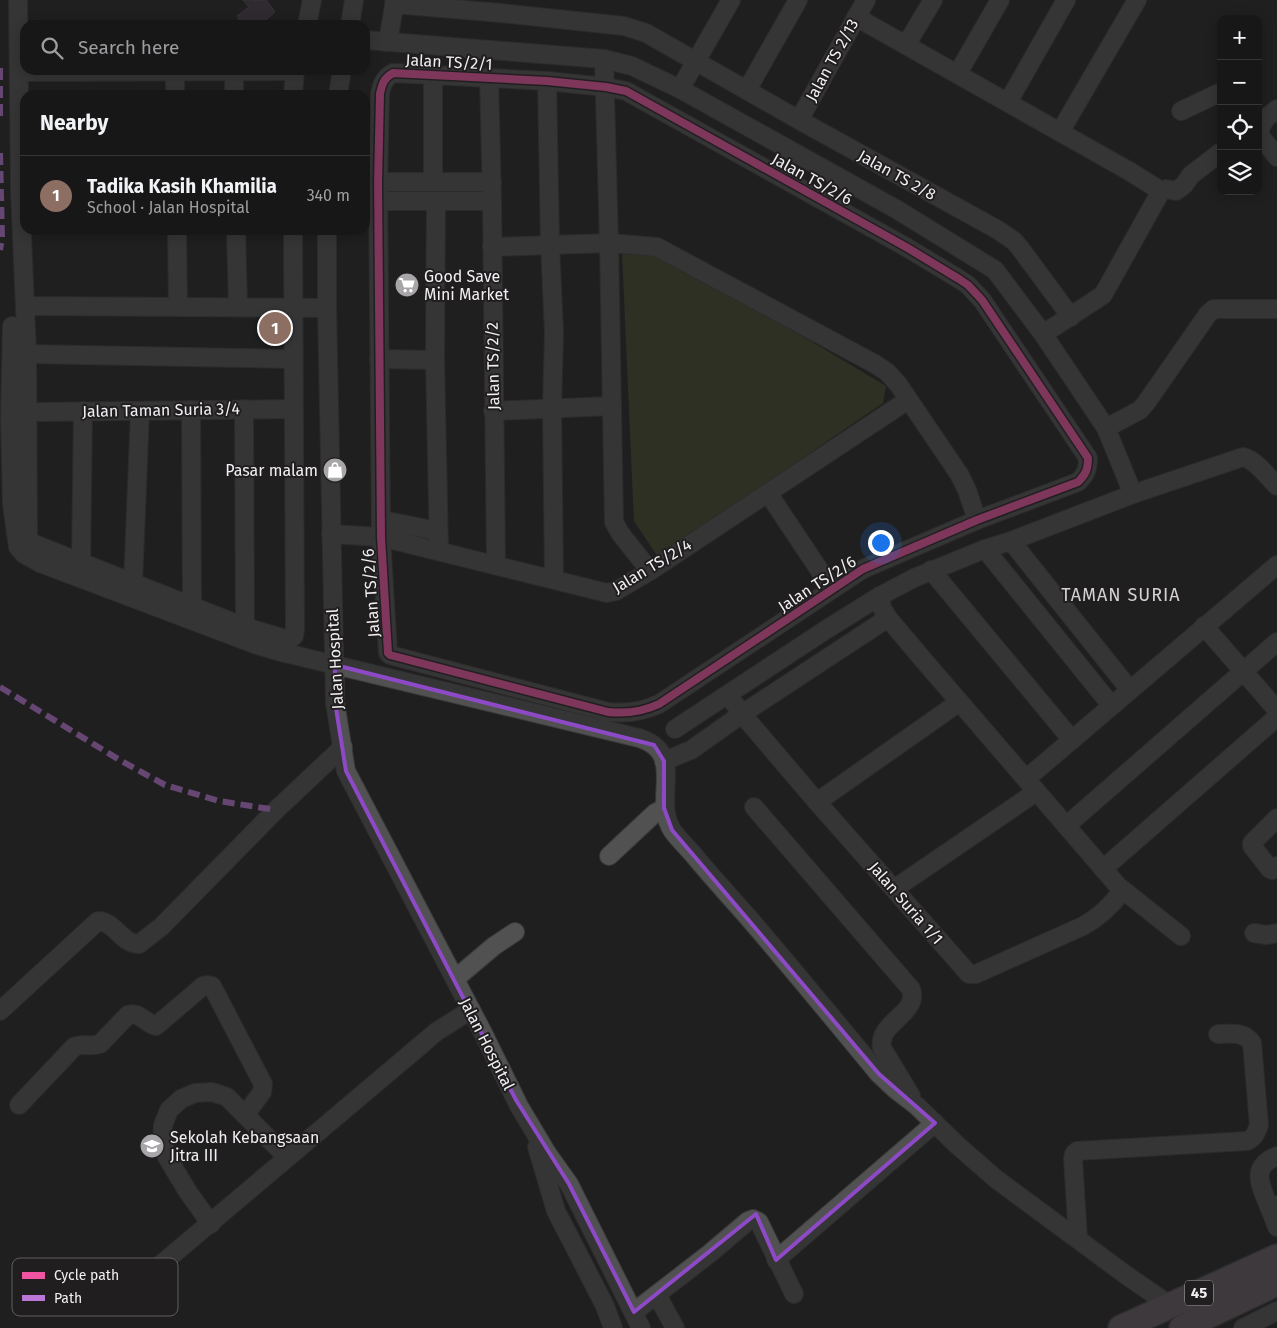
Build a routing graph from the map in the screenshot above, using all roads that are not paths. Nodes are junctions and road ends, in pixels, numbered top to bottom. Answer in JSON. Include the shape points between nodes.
{"nodes":[{"id":1,"x":18,"y":0,"type":"edge"},
{"id":2,"x":312,"y":0,"type":"edge"},
{"id":3,"x":354,"y":0,"type":"edge"},
{"id":4,"x":731,"y":0,"type":"edge"},
{"id":5,"x":798,"y":0,"type":"edge"},
{"id":6,"x":866,"y":0,"type":"edge"},
{"id":7,"x":933,"y":0,"type":"edge"},
{"id":8,"x":1000,"y":0,"type":"edge"},
{"id":9,"x":1066,"y":0,"type":"edge"},
{"id":10,"x":1137,"y":0,"type":"edge"},
{"id":11,"x":395,"y":2,"type":"edge"},
{"id":12,"x":472,"y":5,"type":"edge"},
{"id":13,"x":502,"y":6,"type":"edge"},
{"id":14,"x":856,"y":17,"type":"junction"},
{"id":15,"x":308,"y":20,"type":"edge"},
{"id":16,"x":351,"y":20,"type":"edge"},
{"id":17,"x":370,"y":40,"type":"edge"},
{"id":18,"x":388,"y":42,"type":"junction"},
{"id":19,"x":906,"y":45,"type":"junction"},
{"id":20,"x":604,"y":59,"type":"junction"},
{"id":21,"x":698,"y":61,"type":"junction"},
{"id":22,"x":18,"y":72,"type":"joint"},
{"id":23,"x":958,"y":73,"type":"junction"},
{"id":24,"x":433,"y":74,"type":"junction"},
{"id":25,"x":175,"y":75,"type":"edge"},
{"id":26,"x":234,"y":75,"type":"edge"},
{"id":27,"x":295,"y":75,"type":"edge"},
{"id":28,"x":341,"y":75,"type":"edge"},
{"id":29,"x":489,"y":77,"type":"junction"},
{"id":30,"x":547,"y":81,"type":"junction"},
{"id":31,"x":606,"y":87,"type":"junction"},
{"id":32,"x":175,"y":90,"type":"edge"},
{"id":33,"x":234,"y":90,"type":"edge"},
{"id":34,"x":293,"y":90,"type":"edge"},
{"id":35,"x":339,"y":90,"type":"edge"},
{"id":36,"x":680,"y":90,"type":"junction"},
{"id":37,"x":747,"y":90,"type":"junction"},
{"id":38,"x":1217,"y":94,"type":"edge"},
{"id":39,"x":1008,"y":102,"type":"junction"},
{"id":40,"x":1277,"y":109,"type":"edge"},
{"id":41,"x":1181,"y":111,"type":"dead end"},
{"id":42,"x":799,"y":120,"type":"junction"},
{"id":43,"x":1262,"y":126,"type":"edge"},
{"id":44,"x":20,"y":130,"type":"edge"},
{"id":45,"x":1060,"y":132,"type":"junction"},
{"id":46,"x":1262,"y":138,"type":"edge"},
{"id":47,"x":1217,"y":155,"type":"edge"},
{"id":48,"x":1277,"y":157,"type":"edge"},
{"id":49,"x":378,"y":182,"type":"junction"},
{"id":50,"x":433,"y":182,"type":"junction"},
{"id":51,"x":492,"y":182,"type":"junction"},
{"id":52,"x":1161,"y":191,"type":"junction"},
{"id":53,"x":372,"y":201,"type":"edge"},
{"id":54,"x":436,"y":201,"type":"junction"},
{"id":55,"x":492,"y":201,"type":"junction"},
{"id":56,"x":23,"y":235,"type":"edge"},
{"id":57,"x":177,"y":235,"type":"edge"},
{"id":58,"x":236,"y":235,"type":"edge"},
{"id":59,"x":293,"y":235,"type":"edge"},
{"id":60,"x":327,"y":235,"type":"edge"},
{"id":61,"x":609,"y":243,"type":"junction"},
{"id":62,"x":550,"y":244,"type":"junction"},
{"id":63,"x":492,"y":247,"type":"junction"},
{"id":64,"x":25,"y":306,"type":"junction"},
{"id":65,"x":178,"y":307,"type":"junction"},
{"id":66,"x":238,"y":307,"type":"junction"},
{"id":67,"x":294,"y":308,"type":"junction"},
{"id":68,"x":327,"y":308,"type":"junction"},
{"id":69,"x":1277,"y":309,"type":"edge"},
{"id":70,"x":1071,"y":317,"type":"junction"},
{"id":71,"x":12,"y":326,"type":"dead end"},
{"id":72,"x":1043,"y":334,"type":"junction"},
{"id":73,"x":27,"y":354,"type":"junction"},
{"id":74,"x":293,"y":359,"type":"junction"},
{"id":75,"x":379,"y":359,"type":"junction"},
{"id":76,"x":435,"y":360,"type":"junction"},
{"id":77,"x":908,"y":400,"type":"junction"},
{"id":78,"x":612,"y":406,"type":"junction"},
{"id":79,"x":552,"y":408,"type":"junction"},
{"id":80,"x":28,"y":409,"type":"junction"},
{"id":81,"x":244,"y":409,"type":"junction"},
{"id":82,"x":294,"y":409,"type":"junction"},
{"id":83,"x":140,"y":410,"type":"junction"},
{"id":84,"x":191,"y":410,"type":"junction"},
{"id":85,"x":493,"y":410,"type":"junction"},
{"id":86,"x":83,"y":411,"type":"junction"},
{"id":87,"x":1106,"y":428,"type":"junction"},
{"id":88,"x":1277,"y":486,"type":"edge"},
{"id":89,"x":768,"y":493,"type":"junction"},
{"id":90,"x":1133,"y":494,"type":"junction"},
{"id":91,"x":6,"y":499,"type":"edge"},
{"id":92,"x":977,"y":520,"type":"junction"},
{"id":93,"x":381,"y":528,"type":"junction"},
{"id":94,"x":438,"y":531,"type":"junction"},
{"id":95,"x":331,"y":534,"type":"junction"},
{"id":96,"x":1011,"y":541,"type":"junction"},
{"id":97,"x":985,"y":549,"type":"junction"},
{"id":98,"x":439,"y":550,"type":"junction"},
{"id":99,"x":81,"y":563,"type":"junction"},
{"id":100,"x":496,"y":564,"type":"junction"},
{"id":101,"x":1277,"y":564,"type":"edge"},
{"id":102,"x":931,"y":570,"type":"junction"},
{"id":103,"x":650,"y":571,"type":"junction"},
{"id":104,"x":554,"y":579,"type":"junction"},
{"id":105,"x":134,"y":584,"type":"junction"},
{"id":106,"x":832,"y":589,"type":"junction"},
{"id":107,"x":880,"y":596,"type":"junction"},
{"id":108,"x":192,"y":606,"type":"junction"},
{"id":109,"x":888,"y":618,"type":"junction"},
{"id":110,"x":1204,"y":626,"type":"junction"},
{"id":111,"x":245,"y":628,"type":"junction"},
{"id":112,"x":1277,"y":642,"type":"edge"},
{"id":113,"x":334,"y":665,"type":"junction"},
{"id":114,"x":1244,"y":672,"type":"junction"},
{"id":115,"x":1130,"y":690,"type":"junction"},
{"id":116,"x":728,"y":695,"type":"junction"},
{"id":117,"x":958,"y":703,"type":"junction"},
{"id":118,"x":1111,"y":706,"type":"junction"},
{"id":119,"x":1277,"y":710,"type":"edge"},
{"id":120,"x":742,"y":714,"type":"junction"},
{"id":121,"x":1277,"y":717,"type":"edge"},
{"id":122,"x":675,"y":730,"type":"dead end"},
{"id":123,"x":1072,"y":740,"type":"junction"},
{"id":124,"x":343,"y":747,"type":"junction"},
{"id":125,"x":664,"y":761,"type":"junction"},
{"id":126,"x":1031,"y":785,"type":"junction"},
{"id":127,"x":817,"y":802,"type":"junction"},
{"id":128,"x":754,"y":807,"type":"dead end"},
{"id":129,"x":664,"y":808,"type":"junction"},
{"id":130,"x":1277,"y":818,"type":"edge"},
{"id":131,"x":1066,"y":826,"type":"junction"},
{"id":132,"x":609,"y":856,"type":"dead end"},
{"id":133,"x":1277,"y":866,"type":"edge"},
{"id":134,"x":1103,"y":869,"type":"junction"},
{"id":135,"x":894,"y":889,"type":"junction"},
{"id":136,"x":1122,"y":891,"type":"junction"},
{"id":137,"x":515,"y":932,"type":"dead end"},
{"id":138,"x":1277,"y":932,"type":"edge"},
{"id":139,"x":1254,"y":933,"type":"dead end"},
{"id":140,"x":1181,"y":936,"type":"dead end"},
{"id":141,"x":455,"y":979,"type":"junction"},
{"id":142,"x":0,"y":1010,"type":"edge"},
{"id":143,"x":471,"y":1010,"type":"junction"},
{"id":144,"x":1218,"y":1034,"type":"dead end"},
{"id":145,"x":19,"y":1105,"type":"dead end"},
{"id":146,"x":917,"y":1106,"type":"junction"},
{"id":147,"x":245,"y":1115,"type":"junction"},
{"id":148,"x":935,"y":1123,"type":"junction"},
{"id":149,"x":534,"y":1132,"type":"junction"},
{"id":150,"x":1277,"y":1156,"type":"edge"},
{"id":151,"x":287,"y":1157,"type":"junction"},
{"id":152,"x":1274,"y":1207,"type":"edge"},
{"id":153,"x":211,"y":1224,"type":"junction"},
{"id":154,"x":1277,"y":1227,"type":"edge"},
{"id":155,"x":1078,"y":1239,"type":"junction"},
{"id":156,"x":1277,"y":1257,"type":"edge"},
{"id":157,"x":169,"y":1258,"type":"edge"},
{"id":158,"x":776,"y":1260,"type":"junction"},
{"id":159,"x":1277,"y":1282,"type":"edge"},
{"id":160,"x":794,"y":1294,"type":"dead end"},
{"id":161,"x":657,"y":1295,"type":"junction"},
{"id":162,"x":1171,"y":1306,"type":"junction"},
{"id":163,"x":1277,"y":1311,"type":"edge"},
{"id":164,"x":638,"y":1320,"type":"edge"},
{"id":165,"x":1191,"y":1326,"type":"edge"},
{"id":166,"x":613,"y":1328,"type":"edge"},
{"id":167,"x":675,"y":1328,"type":"edge"},
{"id":168,"x":1120,"y":1328,"type":"edge"},
{"id":169,"x":1243,"y":1328,"type":"edge"}],
"edges":[{"from":1,"to":22,"type":"street"},
{"from":2,"to":15,"type":"street"},
{"from":3,"to":16,"type":"street"},
{"from":4,"to":21,"type":"street"},
{"from":5,"to":37,"type":"street"},
{"from":6,"to":14,"type":"street","name":"Jalan TS 2/13"},
{"from":7,"to":19,"type":"street"},
{"from":8,"to":23,"type":"street"},
{"from":9,"to":39,"type":"street"},
{"from":10,"to":45,"type":"street"},
{"from":11,"to":12,"type":"street","name":"Jalan TS 2/8"},
{"from":11,"to":18,"type":"street"},
{"from":12,"to":13,"type":"street","name":"Jalan TS 2/8"},
{"from":13,"to":21,"type":"street","name":"Jalan TS 2/8","via":[[624,26],[646,33]]},
{"from":14,"to":19,"type":"street"},
{"from":14,"to":42,"type":"street","name":"Jalan TS 2/13"},
{"from":17,"to":18,"type":"street"},
{"from":18,"to":20,"type":"street"},
{"from":19,"to":23,"type":"street"},
{"from":20,"to":31,"type":"street"},
{"from":20,"to":36,"type":"street","via":[[632,66]]},
{"from":21,"to":36,"type":"street"},
{"from":21,"to":37,"type":"street","name":"Jalan TS 2/8"},
{"from":22,"to":44,"type":"street"},
{"from":23,"to":39,"type":"street"},
{"from":24,"to":29,"type":"street","name":"Jalan TS/2/1"},
{"from":24,"to":49,"type":"street","name":"Jalan TS/2/1","via":[[393,73],[382,84]]},
{"from":24,"to":50,"type":"street"},
{"from":25,"to":32,"type":"street"},
{"from":26,"to":33,"type":"street"},
{"from":27,"to":34,"type":"street"},
{"from":28,"to":35,"type":"street"},
{"from":29,"to":30,"type":"street","name":"Jalan TS/2/1"},
{"from":29,"to":51,"type":"street","name":"Jalan TS/2/2"},
{"from":30,"to":31,"type":"street","name":"Jalan TS/2/1"},
{"from":30,"to":62,"type":"street"},
{"from":31,"to":61,"type":"street"},
{"from":31,"to":92,"type":"street","name":"Jalan TS/2/6","via":[[633,94],[906,247],[968,285],[982,300],[1088,458],[1088,468],[1078,482]]},
{"from":36,"to":72,"type":"street","via":[[896,209],[988,265]]},
{"from":37,"to":42,"type":"street","name":"Jalan TS 2/8"},
{"from":38,"to":41,"type":"street"},
{"from":39,"to":45,"type":"street"},
{"from":40,"to":43,"type":"street"},
{"from":42,"to":70,"type":"street","name":"Jalan TS 2/8","via":[[1008,236]]},
{"from":45,"to":52,"type":"street"},
{"from":46,"to":48,"type":"street"},
{"from":47,"to":52,"type":"street","via":[[1176,191]]},
{"from":49,"to":50,"type":"street"},
{"from":49,"to":53,"type":"street","name":"Jalan TS/2/1"},
{"from":50,"to":51,"type":"street"},
{"from":51,"to":55,"type":"street","name":"Jalan TS/2/2"},
{"from":52,"to":70,"type":"street","via":[[1103,295]]},
{"from":53,"to":54,"type":"street"},
{"from":53,"to":75,"type":"street","name":"Jalan TS/2/6"},
{"from":54,"to":55,"type":"street"},
{"from":54,"to":76,"type":"street"},
{"from":55,"to":63,"type":"street","name":"Jalan TS/2/2"},
{"from":56,"to":64,"type":"street"},
{"from":57,"to":65,"type":"street"},
{"from":58,"to":66,"type":"street"},
{"from":59,"to":67,"type":"street"},
{"from":60,"to":68,"type":"street","name":"Jalan Hospital"},
{"from":61,"to":62,"type":"street"},
{"from":61,"to":77,"type":"street","via":[[665,250],[875,364],[893,377]]},
{"from":61,"to":78,"type":"street"},
{"from":62,"to":63,"type":"street"},
{"from":62,"to":79,"type":"street","via":[[554,333]]},
{"from":63,"to":85,"type":"street","name":"Jalan TS/2/2"},
{"from":64,"to":65,"type":"street"},
{"from":64,"to":73,"type":"street"},
{"from":65,"to":66,"type":"street"},
{"from":66,"to":67,"type":"street"},
{"from":67,"to":68,"type":"street"},
{"from":67,"to":74,"type":"street"},
{"from":68,"to":95,"type":"street","name":"Jalan Hospital"},
{"from":69,"to":87,"type":"street","via":[[1214,310],[1208,314],[1140,410]]},
{"from":70,"to":72,"type":"street"},
{"from":71,"to":91,"type":"street"},
{"from":72,"to":87,"type":"street"},
{"from":73,"to":74,"type":"street"},
{"from":73,"to":80,"type":"street"},
{"from":74,"to":82,"type":"street"},
{"from":75,"to":76,"type":"street"},
{"from":75,"to":93,"type":"street","name":"Jalan TS/2/6"},
{"from":76,"to":94,"type":"street"},
{"from":77,"to":89,"type":"street","name":"Jalan TS/2/4"},
{"from":77,"to":92,"type":"street","via":[[959,474]]},
{"from":78,"to":79,"type":"street"},
{"from":78,"to":103,"type":"street","via":[[614,522]]},
{"from":79,"to":85,"type":"street"},
{"from":79,"to":104,"type":"street"},
{"from":80,"to":86,"type":"street","name":"Jalan Taman Suria 3/4","via":[[31,412]]},
{"from":80,"to":99,"type":"street","via":[[28,539]]},
{"from":81,"to":82,"type":"street","name":"Jalan Taman Suria 3/4"},
{"from":81,"to":84,"type":"street","name":"Jalan Taman Suria 3/4"},
{"from":81,"to":111,"type":"street"},
{"from":82,"to":111,"type":"street","via":[[294,636],[289,640]]},
{"from":83,"to":84,"type":"street","name":"Jalan Taman Suria 3/4"},
{"from":83,"to":86,"type":"street","name":"Jalan Taman Suria 3/4"},
{"from":83,"to":105,"type":"street"},
{"from":84,"to":108,"type":"street"},
{"from":85,"to":100,"type":"street","name":"Jalan TS/2/2"},
{"from":86,"to":99,"type":"street"},
{"from":87,"to":90,"type":"street"},
{"from":88,"to":90,"type":"street","via":[[1249,458],[1242,457]]},
{"from":89,"to":103,"type":"street","name":"Jalan TS/2/4"},
{"from":89,"to":106,"type":"street"},
{"from":90,"to":96,"type":"street"},
{"from":91,"to":113,"type":"street","via":[[18,547],[31,559],[257,645]]},
{"from":92,"to":106,"type":"street","name":"Jalan TS/2/6","via":[[871,566]]},
{"from":93,"to":94,"type":"street"},
{"from":93,"to":95,"type":"street","name":"Jalan TS/2/4"},
{"from":93,"to":98,"type":"street","name":"Jalan TS/2/4"},
{"from":93,"to":106,"type":"street","name":"Jalan TS/2/6","via":[[390,655],[620,714],[659,704]]},
{"from":94,"to":98,"type":"street"},
{"from":95,"to":113,"type":"street","name":"Jalan Hospital"},
{"from":96,"to":97,"type":"street"},
{"from":96,"to":115,"type":"street"},
{"from":97,"to":102,"type":"street"},
{"from":97,"to":118,"type":"street"},
{"from":98,"to":100,"type":"street","name":"Jalan TS/2/4"},
{"from":99,"to":105,"type":"street"},
{"from":100,"to":104,"type":"street","name":"Jalan TS/2/4"},
{"from":101,"to":110,"type":"street"},
{"from":102,"to":107,"type":"street"},
{"from":102,"to":123,"type":"street"},
{"from":103,"to":104,"type":"street","name":"Jalan TS/2/4","via":[[607,593]]},
{"from":105,"to":108,"type":"street"},
{"from":107,"to":109,"type":"street"},
{"from":107,"to":116,"type":"street"},
{"from":108,"to":111,"type":"street"},
{"from":109,"to":117,"type":"street"},
{"from":109,"to":120,"type":"street"},
{"from":110,"to":114,"type":"street"},
{"from":110,"to":115,"type":"street"},
{"from":112,"to":114,"type":"street"},
{"from":113,"to":124,"type":"street","name":"Jalan Hospital","via":[[335,702]]},
{"from":113,"to":125,"type":"street","via":[[639,738],[657,748]]},
{"from":114,"to":119,"type":"street"},
{"from":114,"to":131,"type":"street"},
{"from":115,"to":118,"type":"street"},
{"from":116,"to":120,"type":"street","name":"Jalan Suria 1/1"},
{"from":116,"to":122,"type":"street"},
{"from":117,"to":126,"type":"street"},
{"from":117,"to":127,"type":"street"},
{"from":118,"to":123,"type":"street"},
{"from":120,"to":125,"type":"street","via":[[691,750]]},
{"from":120,"to":127,"type":"street","name":"Jalan Suria 1/1"},
{"from":121,"to":134,"type":"street"},
{"from":123,"to":126,"type":"street"},
{"from":124,"to":141,"type":"street","name":"Jalan Hospital","via":[[346,771]]},
{"from":124,"to":142,"type":"street","via":[[161,927],[139,944],[127,941],[108,923],[98,921]]},
{"from":125,"to":129,"type":"street"},
{"from":126,"to":131,"type":"street"},
{"from":126,"to":135,"type":"street"},
{"from":127,"to":135,"type":"street","name":"Jalan Suria 1/1"},
{"from":128,"to":146,"type":"street","via":[[911,989],[912,1001],[884,1031],[881,1042]]},
{"from":129,"to":132,"type":"street"},
{"from":129,"to":146,"type":"street","via":[[672,830],[887,1082]]},
{"from":130,"to":133,"type":"street","via":[[1252,846],[1270,869]]},
{"from":131,"to":134,"type":"street"},
{"from":134,"to":136,"type":"street"},
{"from":135,"to":136,"type":"street","name":"Jalan Suria 1/1","via":[[969,974],[976,974],[1084,926],[1109,908]]},
{"from":136,"to":140,"type":"street"},
{"from":137,"to":141,"type":"street"},
{"from":138,"to":139,"type":"street","via":[[1266,935]]},
{"from":141,"to":143,"type":"street","name":"Jalan Hospital"},
{"from":143,"to":149,"type":"street","name":"Jalan Hospital"},
{"from":143,"to":151,"type":"street","via":[[422,1044]]},
{"from":144,"to":155,"type":"street","via":[[1241,1034],[1252,1043],[1259,1125],[1253,1138],[1247,1141],[1077,1151],[1073,1158]]},
{"from":145,"to":147,"type":"street","via":[[74,1047],[100,1044],[132,1013],[156,1026],[207,985],[212,986],[263,1084],[262,1092]]},
{"from":146,"to":148,"type":"street"},
{"from":147,"to":151,"type":"street"},
{"from":147,"to":153,"type":"street","via":[[227,1097],[212,1092],[195,1093],[181,1099],[169,1110],[163,1125],[162,1141],[167,1157]]},
{"from":148,"to":155,"type":"street","via":[[996,1179]]},
{"from":148,"to":158,"type":"street"},
{"from":149,"to":164,"type":"street","name":"Jalan Hospital","via":[[569,1184]]},
{"from":149,"to":166,"type":"street","name":"Jalan Hospital","via":[[556,1211]]},
{"from":150,"to":152,"type":"street","via":[[1262,1166],[1258,1173],[1259,1181]]},
{"from":151,"to":153,"type":"street"},
{"from":152,"to":154,"type":"street"},
{"from":153,"to":157,"type":"street"},
{"from":155,"to":162,"type":"street"},
{"from":156,"to":162,"type":"highway","number":"45"},
{"from":158,"to":160,"type":"street"},
{"from":158,"to":161,"type":"street","via":[[759,1222],[754,1219]]},
{"from":159,"to":165,"type":"highway","number":"45"},
{"from":161,"to":164,"type":"street"},
{"from":161,"to":167,"type":"street"},
{"from":162,"to":168,"type":"highway","number":"45"},
{"from":163,"to":169,"type":"street"}]}
